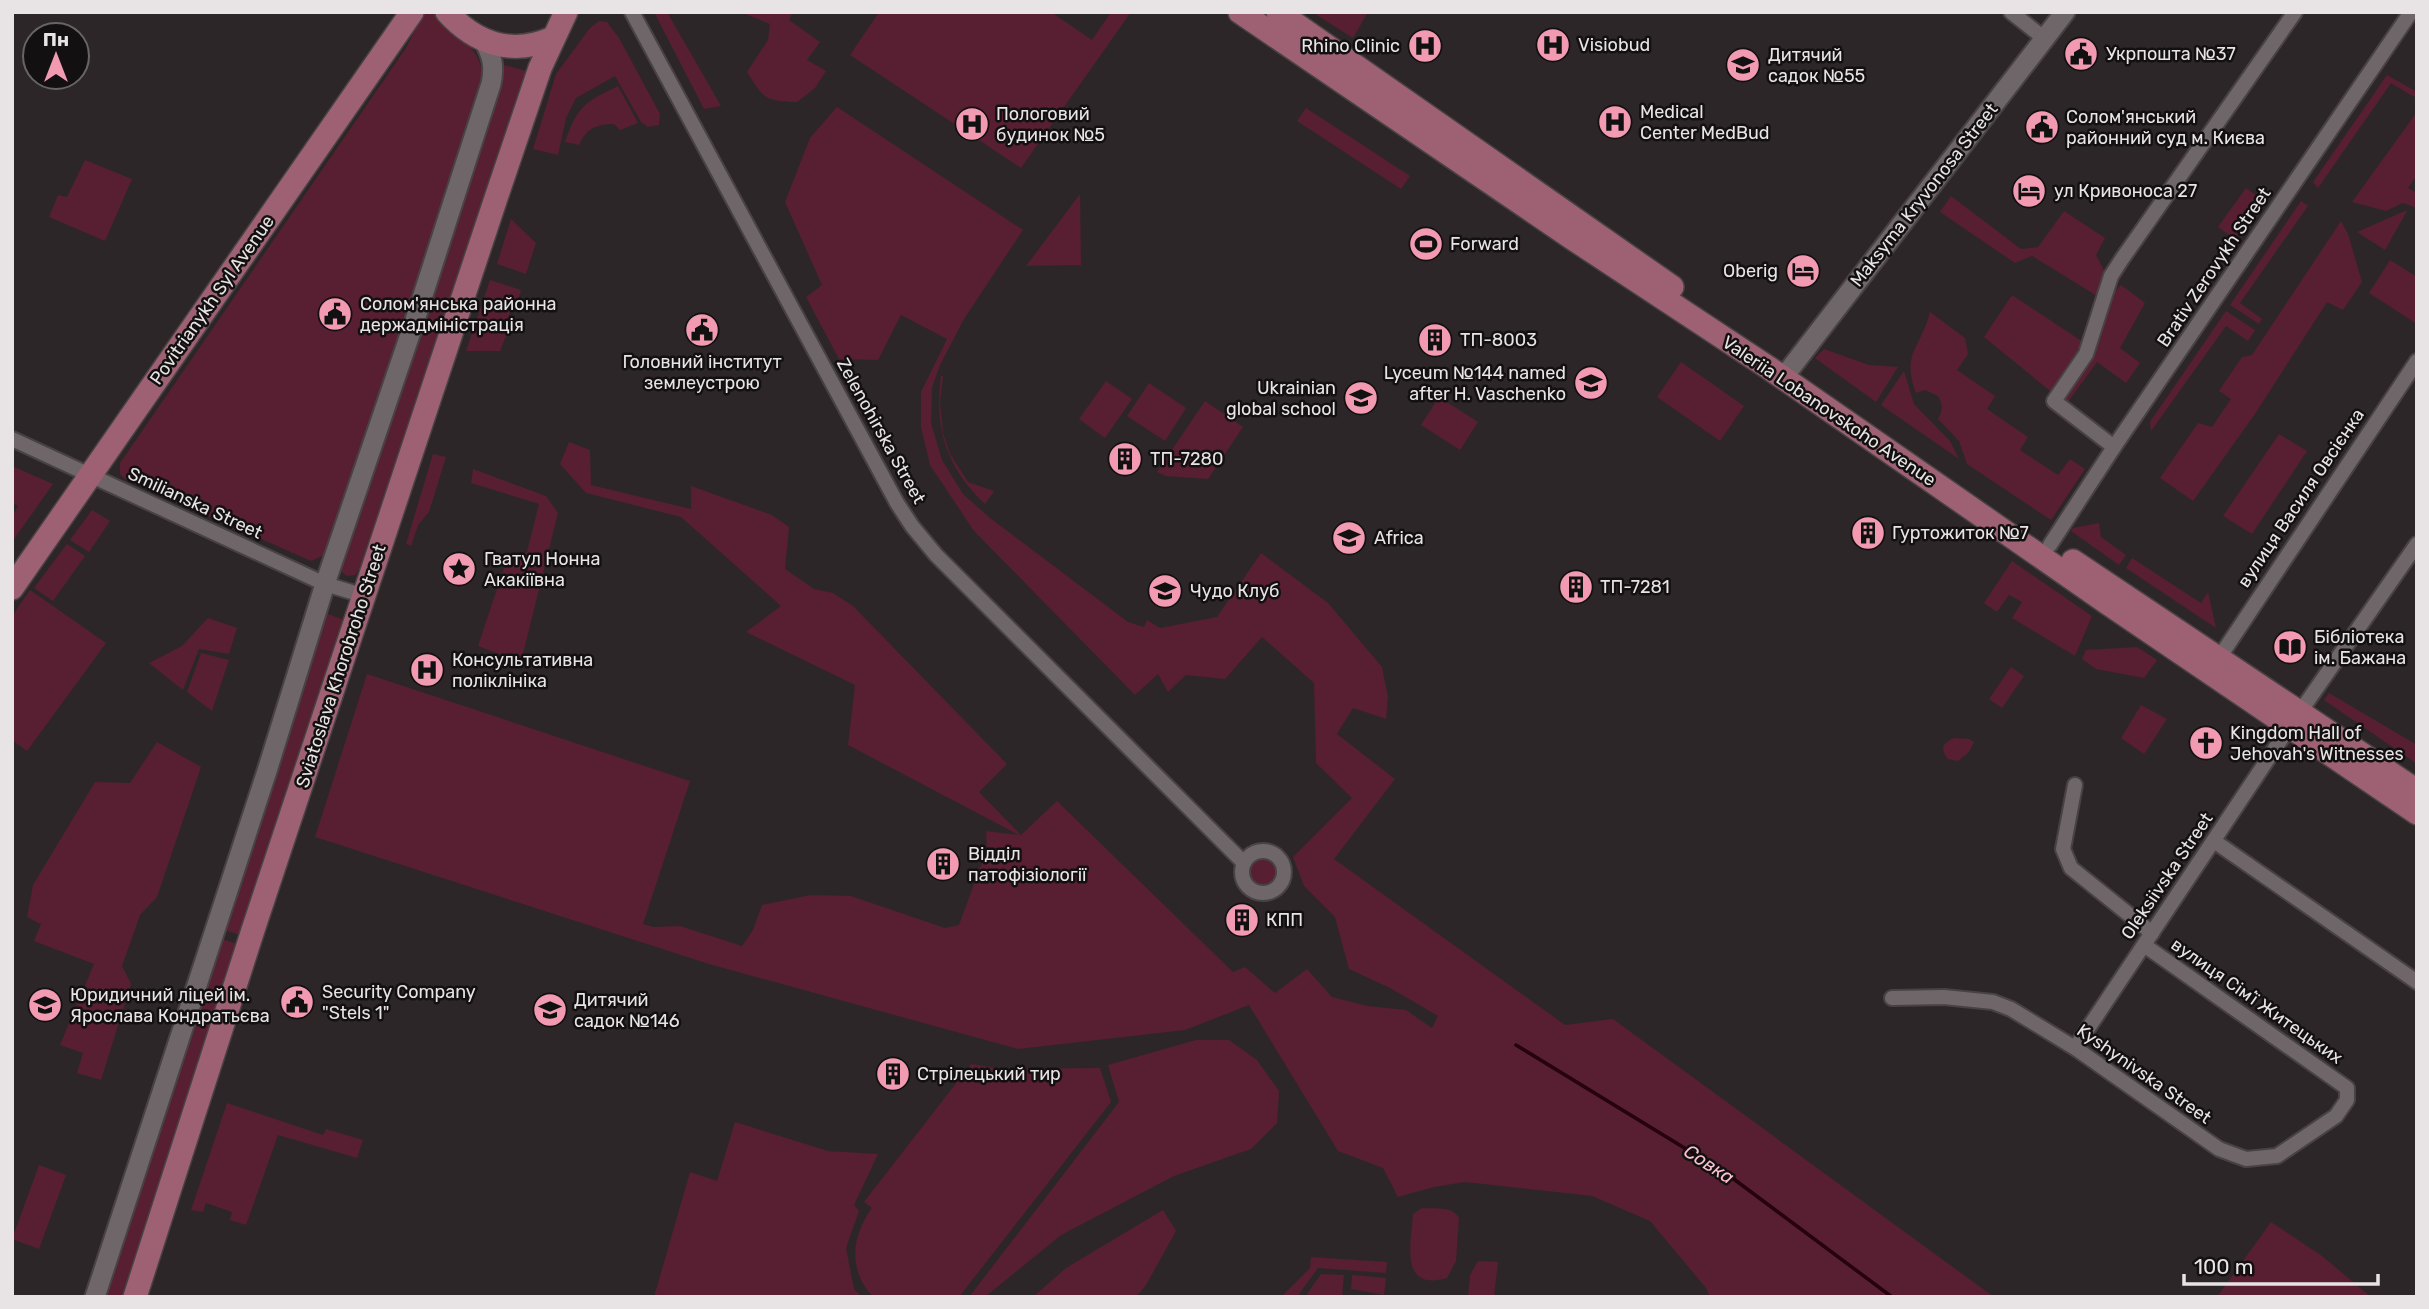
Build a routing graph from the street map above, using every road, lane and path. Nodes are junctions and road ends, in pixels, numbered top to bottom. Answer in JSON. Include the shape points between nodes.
{"nodes":[{"id":1,"x":447,"y":12,"type":"edge"},
{"id":2,"x":566,"y":12,"type":"edge"},
{"id":3,"x":632,"y":12,"type":"edge"},
{"id":4,"x":1240,"y":12,"type":"edge"},
{"id":5,"x":1278,"y":12,"type":"edge"},
{"id":6,"x":2011,"y":12,"type":"edge"},
{"id":7,"x":2065,"y":12,"type":"edge"},
{"id":8,"x":2295,"y":12,"type":"edge"},
{"id":9,"x":2411,"y":12,"type":"edge"},
{"id":10,"x":404,"y":15,"type":"edge"},
{"id":11,"x":553,"y":38,"type":"junction"},
{"id":12,"x":483,"y":39,"type":"junction"},
{"id":13,"x":2045,"y":39,"type":"junction"},
{"id":14,"x":2417,"y":360,"type":"edge"},
{"id":15,"x":1786,"y":373,"type":"junction"},
{"id":16,"x":12,"y":439,"type":"edge"},
{"id":17,"x":2114,"y":447,"type":"junction"},
{"id":18,"x":89,"y":475,"type":"junction"},
{"id":19,"x":2417,"y":544,"type":"edge"},
{"id":20,"x":2050,"y":545,"type":"junction"},
{"id":21,"x":325,"y":584,"type":"junction"},
{"id":22,"x":12,"y":588,"type":"edge"},
{"id":23,"x":365,"y":596,"type":"junction"},
{"id":24,"x":2219,"y":659,"type":"junction"},
{"id":25,"x":2295,"y":719,"type":"junction"},
{"id":26,"x":2075,"y":785,"type":"dead end"},
{"id":27,"x":2417,"y":792,"type":"edge"},
{"id":28,"x":2417,"y":813,"type":"edge"},
{"id":29,"x":2214,"y":841,"type":"junction"},
{"id":30,"x":1244,"y":863,"type":"dead end"},
{"id":31,"x":2148,"y":939,"type":"junction"},
{"id":32,"x":2417,"y":982,"type":"edge"},
{"id":33,"x":1892,"y":998,"type":"dead end"},
{"id":34,"x":2075,"y":1048,"type":"junction"},
{"id":35,"x":2347,"y":1088,"type":"joint"},
{"id":36,"x":95,"y":1297,"type":"edge"},
{"id":37,"x":135,"y":1297,"type":"edge"}],
"edges":[{"from":1,"to":12,"type":"main road","via":[[462,29]]},
{"from":2,"to":11,"type":"main road","name":"Sviatoslava Khorobroho Street"},
{"from":3,"to":30,"type":"street","name":"Zelenohirska Street","via":[[912,526]]},
{"from":4,"to":15,"type":"main road","name":"Valeriia Lobanovskoho Avenue","via":[[1515,200]]},
{"from":5,"to":15,"type":"main road","name":"Valeriia Lobanovskoho Avenue"},
{"from":6,"to":13,"type":"street"},
{"from":7,"to":13,"type":"street","name":"Maksyma Kryvonosa Street"},
{"from":8,"to":17,"type":"street","via":[[2122,258],[2111,276],[2086,354],[2054,401]]},
{"from":9,"to":17,"type":"street","name":"Brativ Zerovykh Street"},
{"from":10,"to":18,"type":"main road","name":"Povitrianykh Syl Avenue"},
{"from":11,"to":12,"type":"main road","via":[[528,47],[503,47]]},
{"from":11,"to":23,"type":"main road","name":"Sviatoslava Khorobroho Street","via":[[503,175]]},
{"from":12,"to":21,"type":"street","via":[[494,64],[491,84]]},
{"from":13,"to":15,"type":"street","name":"Maksyma Kryvonosa Street"},
{"from":14,"to":24,"type":"street","name":"вулиця Василя Овсієнка"},
{"from":15,"to":20,"type":"main road","name":"Valeriia Lobanovskoho Avenue"},
{"from":15,"to":25,"type":"main road","name":"Valeriia Lobanovskoho Avenue","via":[[2106,602]]},
{"from":16,"to":18,"type":"street","name":"Smilianska Street"},
{"from":17,"to":20,"type":"street","name":"Brativ Zerovykh Street"},
{"from":18,"to":21,"type":"street","name":"Smilianska Street"},
{"from":18,"to":22,"type":"main road","name":"Povitrianykh Syl Avenue"},
{"from":19,"to":25,"type":"street","name":"Oleksiivska Street"},
{"from":20,"to":24,"type":"main road","name":"Valeriia Lobanovskoho Avenue"},
{"from":21,"to":23,"type":"street","name":"Smilianska Street"},
{"from":21,"to":36,"type":"street"},
{"from":23,"to":37,"type":"main road","name":"Sviatoslava Khorobroho Street"},
{"from":24,"to":25,"type":"main road","name":"Valeriia Lobanovskoho Avenue"},
{"from":25,"to":27,"type":"main road","name":"Valeriia Lobanovskoho Avenue"},
{"from":25,"to":28,"type":"main road","name":"Valeriia Lobanovskoho Avenue"},
{"from":25,"to":29,"type":"street","name":"Oleksiivska Street"},
{"from":26,"to":31,"type":"street","name":"вулиця Сімʼї Житецьких","via":[[2063,849],[2071,868]]},
{"from":29,"to":31,"type":"street","name":"Oleksiivska Street"},
{"from":29,"to":32,"type":"street"},
{"from":31,"to":34,"type":"street","name":"Oleksiivska Street"},
{"from":31,"to":35,"type":"street","name":"вулиця Сімʼї Житецьких"},
{"from":33,"to":34,"type":"street","name":"Kyshynivska Street","via":[[1993,1002]]},
{"from":34,"to":35,"type":"street","name":"Kyshynivska Street","via":[[2219,1149],[2246,1159],[2277,1156],[2336,1116],[2347,1100]]}]}
